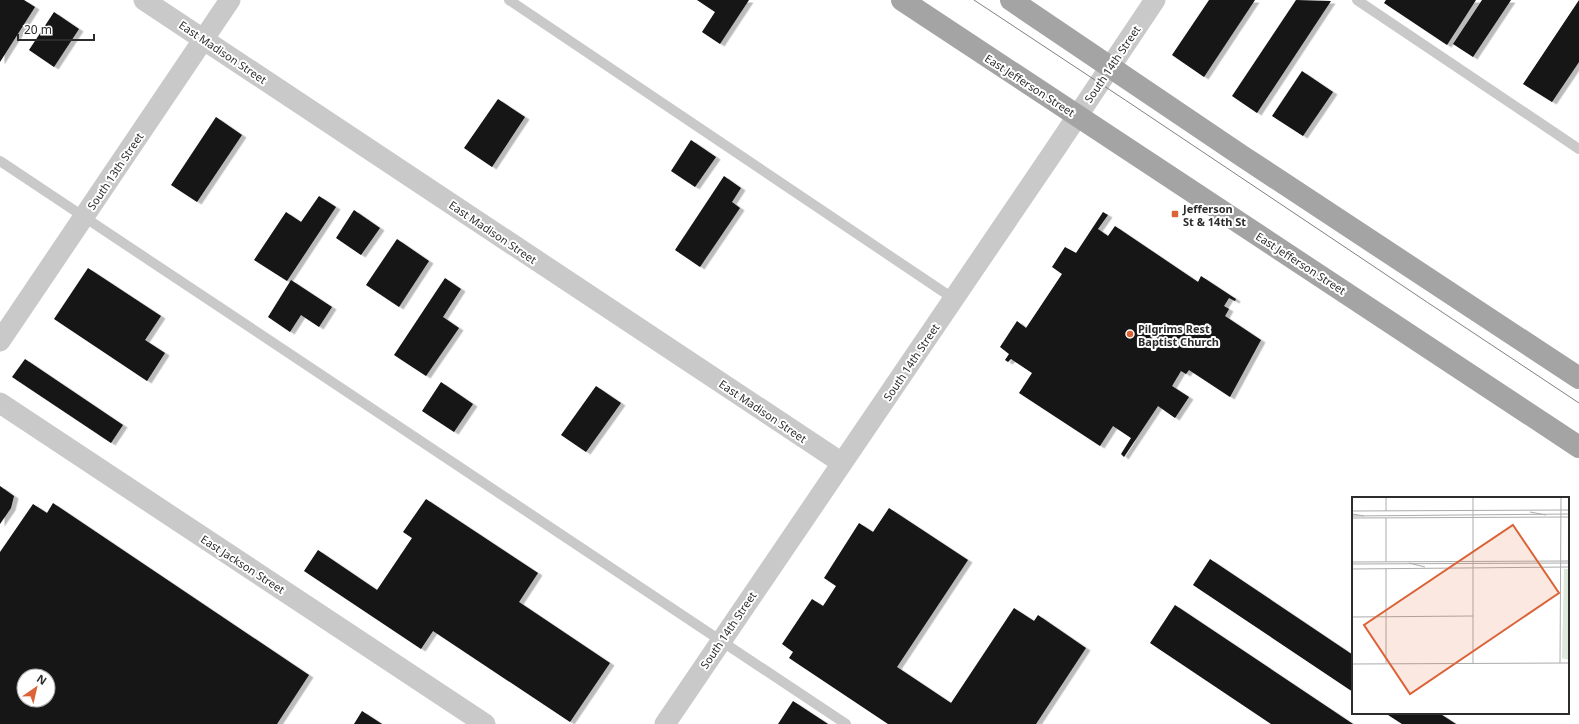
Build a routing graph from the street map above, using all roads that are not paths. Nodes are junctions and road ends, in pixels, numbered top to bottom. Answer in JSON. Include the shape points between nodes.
{"nodes":[{"id":1,"x":144,"y":0,"type":"edge"},
{"id":2,"x":230,"y":0,"type":"edge"},
{"id":3,"x":509,"y":0,"type":"edge"},
{"id":4,"x":902,"y":0,"type":"edge"},
{"id":5,"x":1011,"y":0,"type":"edge"},
{"id":6,"x":1155,"y":0,"type":"edge"},
{"id":7,"x":1357,"y":0,"type":"edge"},
{"id":8,"x":204,"y":39,"type":"junction"},
{"id":9,"x":1111,"y":66,"type":"junction"},
{"id":10,"x":1078,"y":116,"type":"junction"},
{"id":11,"x":1579,"y":149,"type":"edge"},
{"id":12,"x":0,"y":161,"type":"edge"},
{"id":13,"x":84,"y":216,"type":"junction"},
{"id":14,"x":954,"y":299,"type":"junction"},
{"id":15,"x":0,"y":341,"type":"edge"},
{"id":16,"x":1579,"y":378,"type":"edge"},
{"id":17,"x":0,"y":403,"type":"edge"},
{"id":18,"x":1579,"y":447,"type":"edge"},
{"id":19,"x":842,"y":463,"type":"junction"},
{"id":20,"x":721,"y":641,"type":"junction"},
{"id":21,"x":485,"y":724,"type":"edge"},
{"id":22,"x":665,"y":724,"type":"edge"},
{"id":23,"x":846,"y":724,"type":"edge"}],
"edges":[{"from":1,"to":8,"type":"street","name":"East Madison Street"},
{"from":2,"to":8,"type":"street","name":"South 13th Street"},
{"from":3,"to":14,"type":"lane"},
{"from":4,"to":10,"type":"main road","name":"East Jefferson Street"},
{"from":5,"to":9,"type":"main road"},
{"from":6,"to":9,"type":"street","name":"South 14th Street"},
{"from":7,"to":11,"type":"lane"},
{"from":8,"to":13,"type":"street","name":"South 13th Street"},
{"from":8,"to":19,"type":"street","name":"East Madison Street"},
{"from":9,"to":10,"type":"street","name":"South 14th Street"},
{"from":9,"to":16,"type":"main road","via":[[1242,156]]},
{"from":10,"to":14,"type":"street","name":"South 14th Street"},
{"from":10,"to":18,"type":"main road","name":"East Jefferson Street"},
{"from":12,"to":13,"type":"lane"},
{"from":13,"to":15,"type":"street","name":"South 13th Street"},
{"from":13,"to":20,"type":"lane"},
{"from":14,"to":19,"type":"street","name":"South 14th Street"},
{"from":17,"to":21,"type":"street","name":"East Jackson Street"},
{"from":19,"to":20,"type":"street","name":"South 14th Street"},
{"from":20,"to":22,"type":"street","name":"South 14th Street"},
{"from":20,"to":23,"type":"lane"}]}
